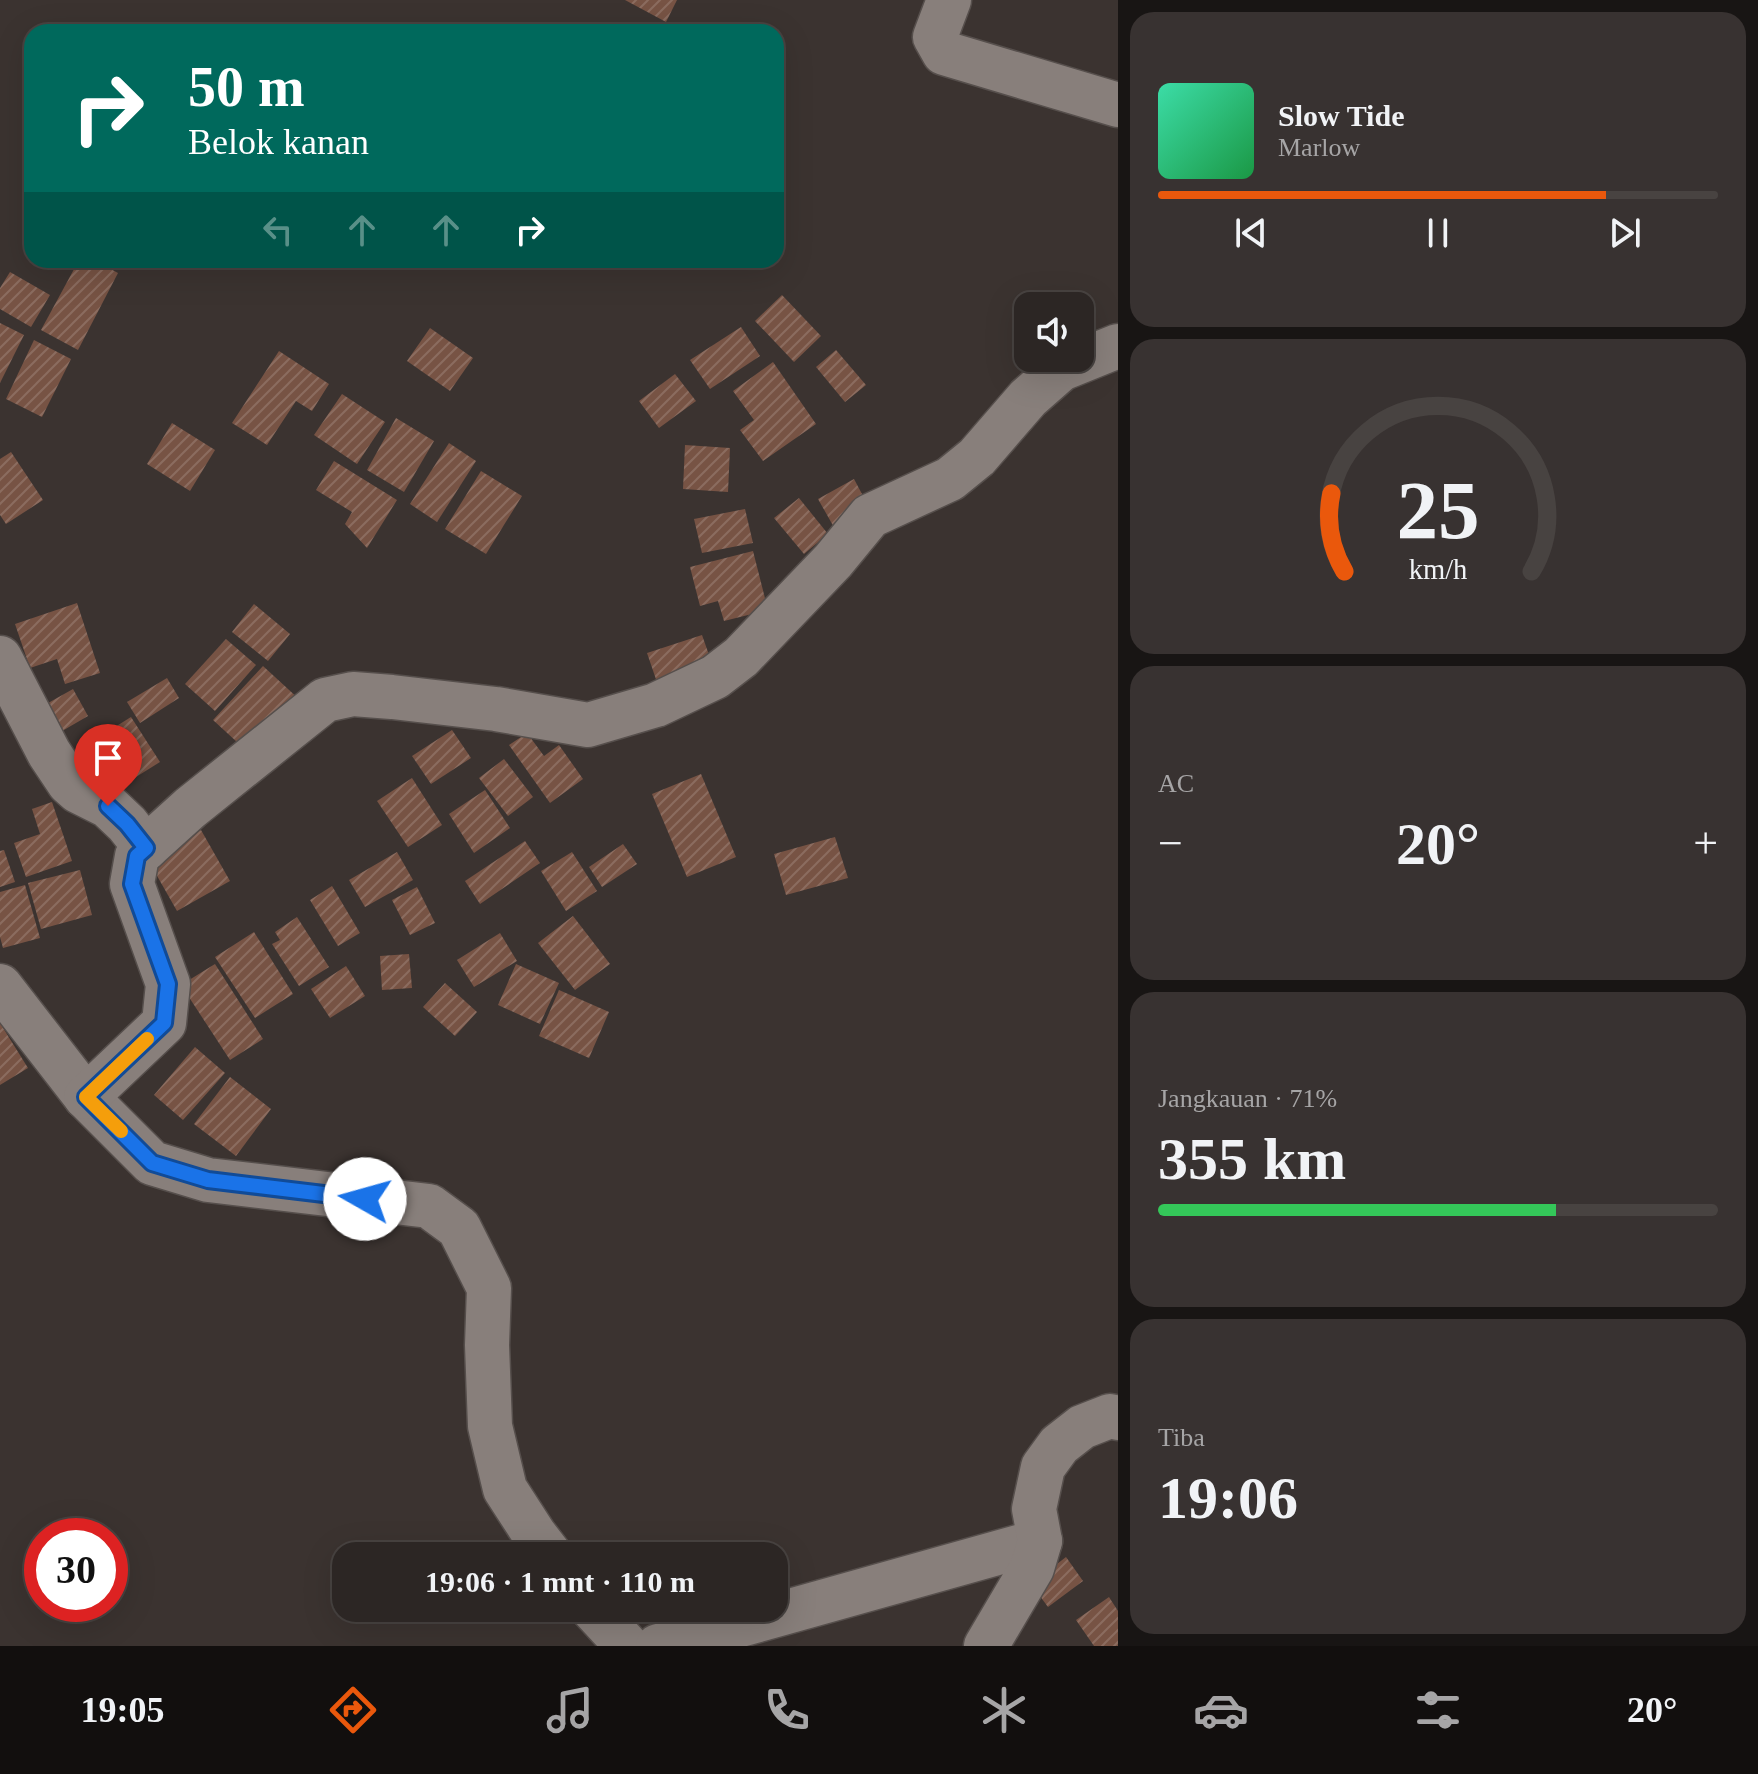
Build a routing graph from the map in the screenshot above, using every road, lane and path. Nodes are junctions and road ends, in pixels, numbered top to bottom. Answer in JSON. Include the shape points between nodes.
{"nodes":[{"id":1,"x":949,"y":0,"type":"edge"},
{"id":2,"x":1118,"y":105,"type":"edge"},
{"id":3,"x":1118,"y":346,"type":"edge"},
{"id":4,"x":0,"y":658,"type":"edge"},
{"id":5,"x":146,"y":848,"type":"junction"},
{"id":6,"x":0,"y":986,"type":"edge"},
{"id":7,"x":86,"y":1097,"type":"junction"},
{"id":8,"x":1118,"y":1418,"type":"edge"},
{"id":9,"x":1040,"y":1541,"type":"junction"},
{"id":10,"x":541,"y":1542,"type":"edge"},
{"id":11,"x":605,"y":1622,"type":"edge"},
{"id":12,"x":627,"y":1646,"type":"edge"},
{"id":13,"x":658,"y":1646,"type":"edge"},
{"id":14,"x":986,"y":1646,"type":"edge"}],
"edges":[{"from":1,"to":2,"type":"street","via":[[935,37],[944,53]]},
{"from":3,"to":5,"type":"street","via":[[1061,369],[950,479],[870,516],[741,657],[715,677],[656,705],[588,725],[392,697],[353,694],[325,700]]},
{"from":4,"to":5,"type":"street","via":[[69,783],[108,806]]},
{"from":5,"to":7,"type":"street","via":[[137,856],[132,884],[168,984],[164,1023]]},
{"from":6,"to":7,"type":"street"},
{"from":7,"to":10,"type":"street","via":[[152,1163],[208,1180],[429,1206],[459,1228],[489,1288],[490,1426],[505,1489]]},
{"from":8,"to":9,"type":"street","via":[[1082,1427],[1043,1467],[1034,1509]]},
{"from":9,"to":13,"type":"street"},
{"from":9,"to":14,"type":"street","via":[[1032,1568]]},
{"from":11,"to":12,"type":"street"}]}
